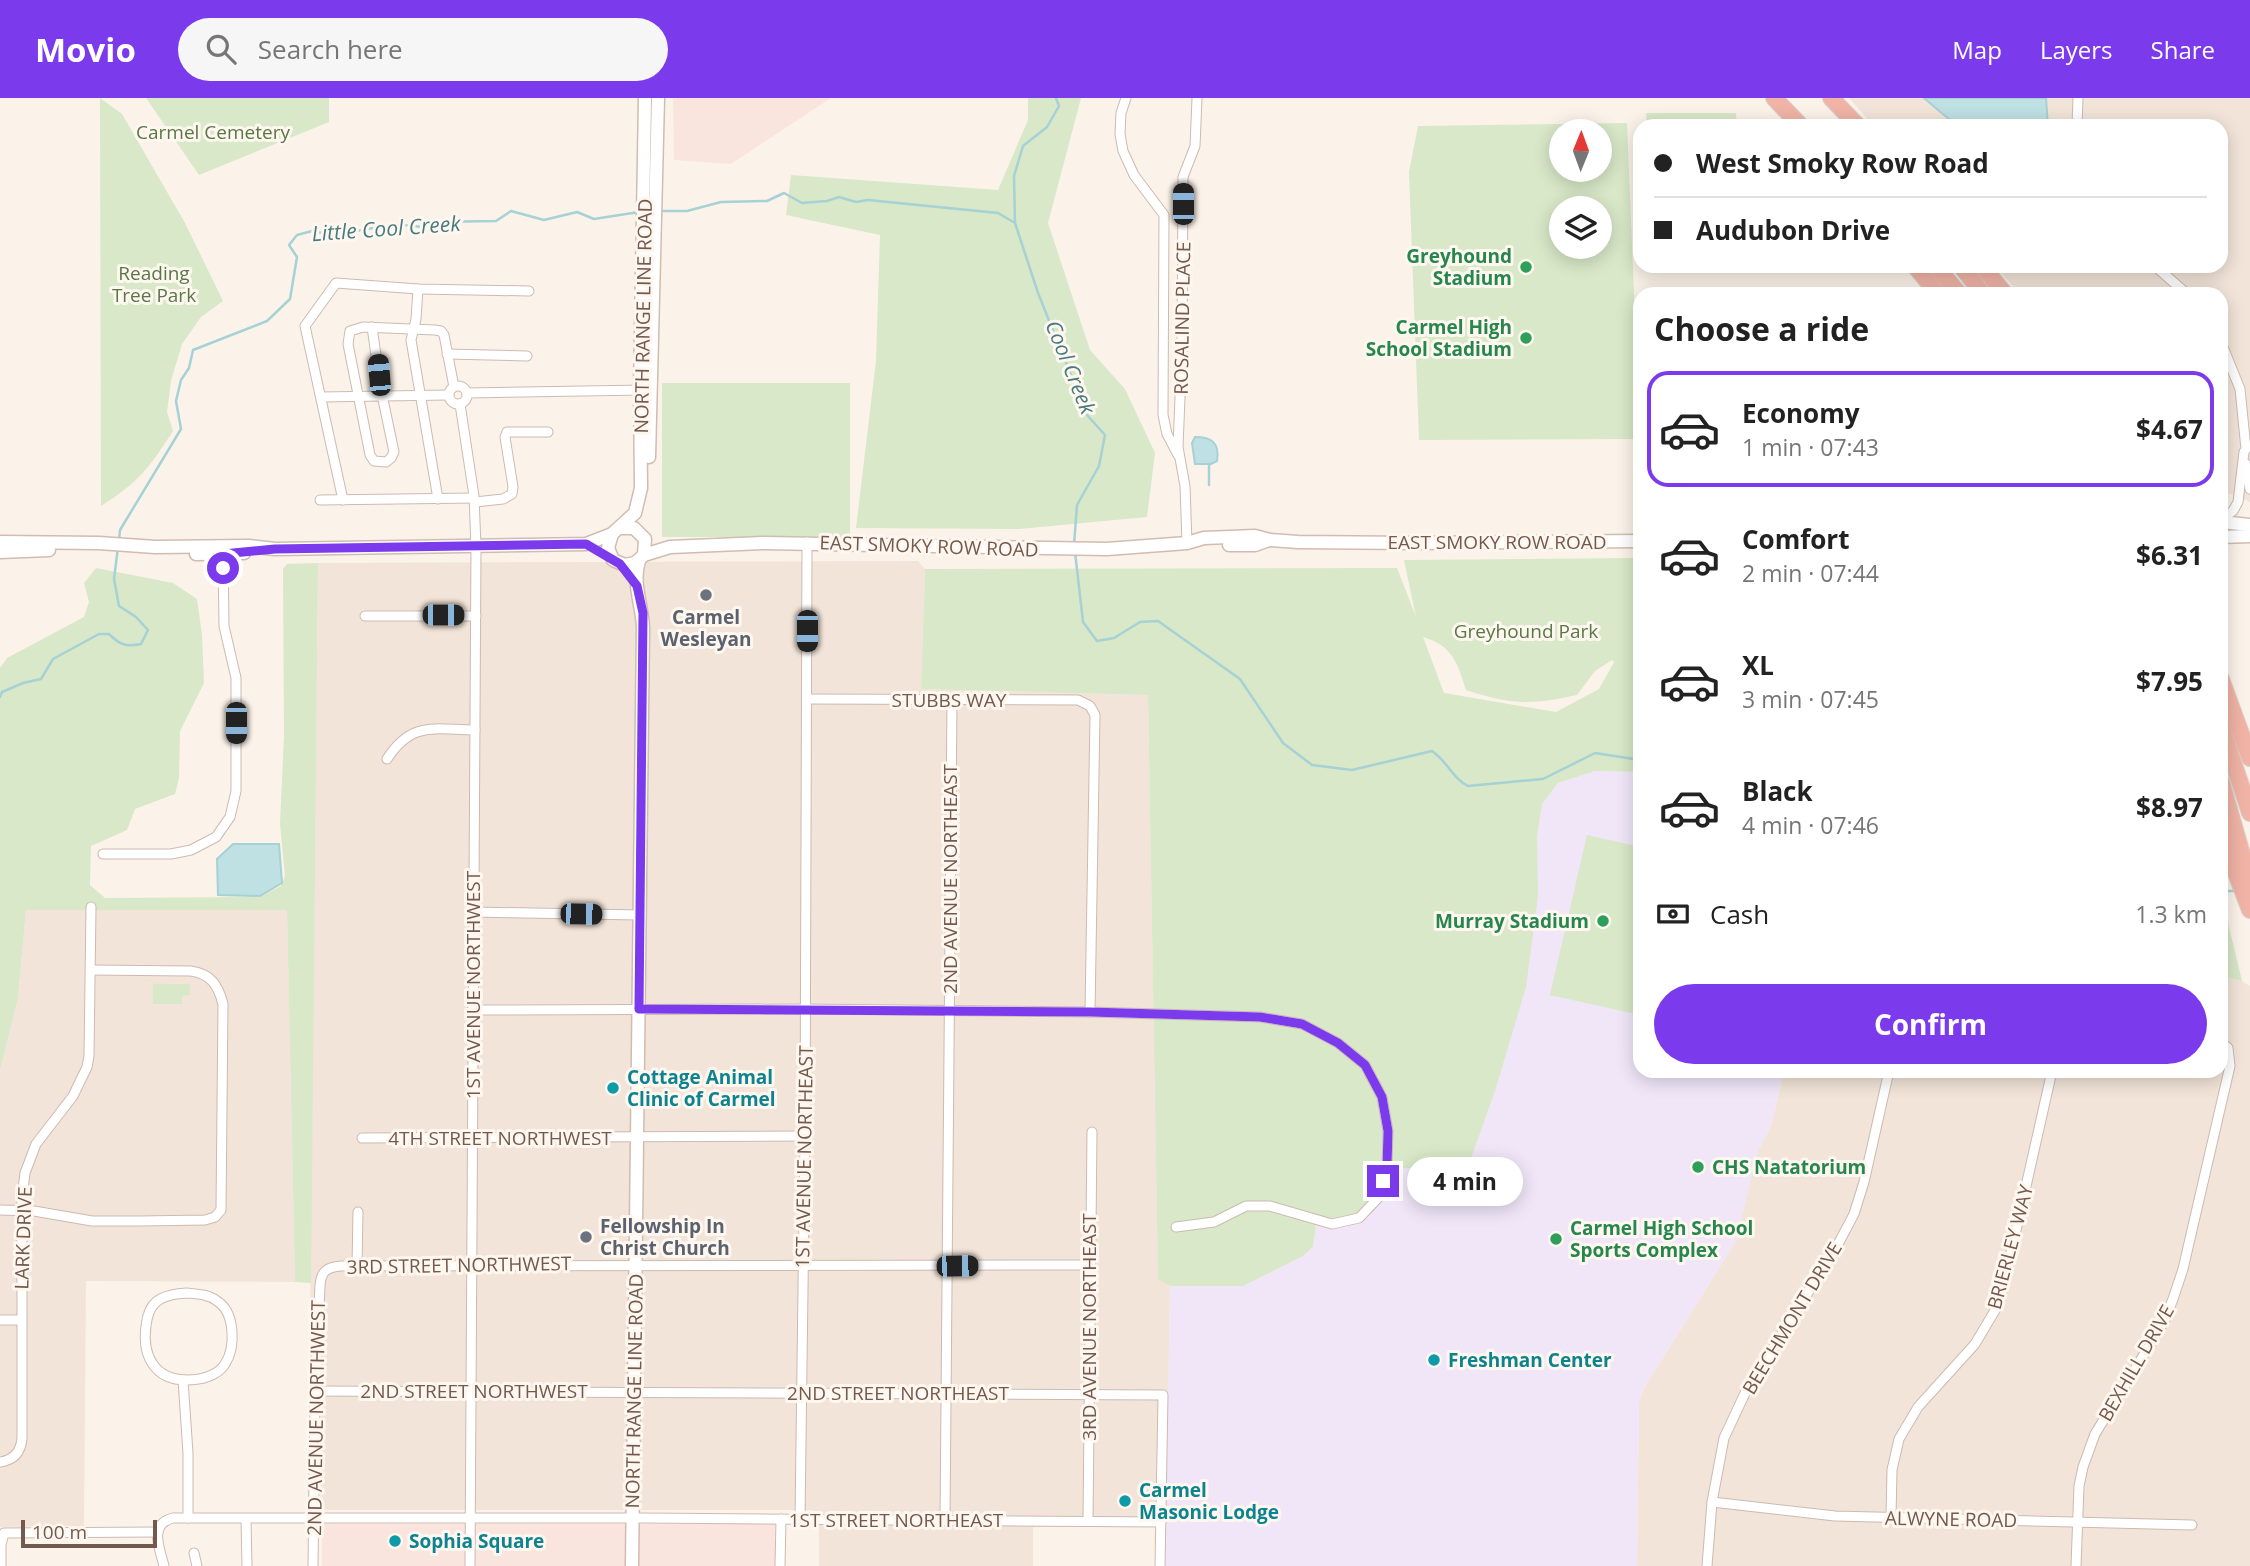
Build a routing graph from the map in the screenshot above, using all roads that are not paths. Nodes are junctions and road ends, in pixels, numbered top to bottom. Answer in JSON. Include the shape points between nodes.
{"nodes":[{"id":1,"x":645,"y":98,"type":"edge"},
{"id":2,"x":657,"y":98,"type":"edge"},
{"id":3,"x":1126,"y":98,"type":"edge"},
{"id":4,"x":1197,"y":98,"type":"edge"},
{"id":5,"x":1769,"y":98,"type":"edge"},
{"id":6,"x":1774,"y":98,"type":"edge"},
{"id":7,"x":1818,"y":98,"type":"edge"},
{"id":8,"x":1831,"y":98,"type":"edge"},
{"id":9,"x":2078,"y":98,"type":"edge"},
{"id":10,"x":1786,"y":119,"type":"edge"},
{"id":11,"x":1794,"y":119,"type":"edge"},
{"id":12,"x":1838,"y":119,"type":"edge"},
{"id":13,"x":1851,"y":119,"type":"edge"},
{"id":14,"x":2077,"y":119,"type":"edge"},
{"id":15,"x":651,"y":188,"type":"junction"},
{"id":16,"x":1921,"y":273,"type":"edge"},
{"id":17,"x":1942,"y":273,"type":"edge"},
{"id":18,"x":1966,"y":273,"type":"edge"},
{"id":19,"x":1988,"y":273,"type":"edge"},
{"id":20,"x":2163,"y":273,"type":"edge"},
{"id":21,"x":1932,"y":287,"type":"edge"},
{"id":22,"x":1953,"y":287,"type":"edge"},
{"id":23,"x":1978,"y":287,"type":"edge"},
{"id":24,"x":1999,"y":287,"type":"edge"},
{"id":25,"x":2179,"y":287,"type":"edge"},
{"id":26,"x":418,"y":289,"type":"junction"},
{"id":27,"x":529,"y":291,"type":"dead end"},
{"id":28,"x":372,"y":327,"type":"junction"},
{"id":29,"x":412,"y":329,"type":"junction"},
{"id":30,"x":447,"y":354,"type":"junction"},
{"id":31,"x":527,"y":356,"type":"dead end"},
{"id":32,"x":2228,"y":359,"type":"edge"},
{"id":33,"x":645,"y":390,"type":"junction"},
{"id":34,"x":451,"y":391,"type":"junction"},
{"id":35,"x":467,"y":393,"type":"junction"},
{"id":36,"x":358,"y":396,"type":"junction"},
{"id":37,"x":382,"y":396,"type":"junction"},
{"id":38,"x":420,"y":396,"type":"junction"},
{"id":39,"x":321,"y":397,"type":"junction"},
{"id":40,"x":460,"y":404,"type":"junction"},
{"id":41,"x":548,"y":432,"type":"dead end"},
{"id":42,"x":2244,"y":452,"type":"junction"},
{"id":43,"x":1180,"y":459,"type":"junction"},
{"id":44,"x":2250,"y":489,"type":"edge"},
{"id":45,"x":438,"y":499,"type":"junction"},
{"id":46,"x":320,"y":500,"type":"dead end"},
{"id":47,"x":342,"y":500,"type":"junction"},
{"id":48,"x":475,"y":500,"type":"junction"},
{"id":49,"x":2228,"y":515,"type":"edge"},
{"id":50,"x":2228,"y":521,"type":"edge"},
{"id":51,"x":2250,"y":525,"type":"edge"},
{"id":52,"x":616,"y":531,"type":"junction"},
{"id":53,"x":643,"y":536,"type":"junction"},
{"id":54,"x":2250,"y":536,"type":"edge"},
{"id":55,"x":2228,"y":537,"type":"edge"},
{"id":56,"x":1633,"y":541,"type":"edge"},
{"id":57,"x":0,"y":542,"type":"edge"},
{"id":58,"x":807,"y":542,"type":"junction"},
{"id":59,"x":1187,"y":543,"type":"junction"},
{"id":60,"x":586,"y":544,"type":"junction"},
{"id":61,"x":98,"y":546,"type":"junction"},
{"id":62,"x":476,"y":547,"type":"junction"},
{"id":63,"x":670,"y":547,"type":"junction"},
{"id":64,"x":223,"y":550,"type":"junction"},
{"id":65,"x":0,"y":552,"type":"edge"},
{"id":66,"x":642,"y":558,"type":"junction"},
{"id":67,"x":616,"y":560,"type":"junction"},
{"id":68,"x":637,"y":586,"type":"junction"},
{"id":69,"x":365,"y":616,"type":"dead end"},
{"id":70,"x":476,"y":616,"type":"junction"},
{"id":71,"x":2228,"y":697,"type":"edge"},
{"id":72,"x":807,"y":698,"type":"junction"},
{"id":73,"x":951,"y":700,"type":"junction"},
{"id":74,"x":475,"y":730,"type":"junction"},
{"id":75,"x":2228,"y":746,"type":"edge"},
{"id":76,"x":2250,"y":758,"type":"edge"},
{"id":77,"x":387,"y":759,"type":"dead end"},
{"id":78,"x":2228,"y":805,"type":"edge"},
{"id":79,"x":2250,"y":813,"type":"edge"},
{"id":80,"x":103,"y":854,"type":"dead end"},
{"id":81,"x":2228,"y":854,"type":"edge"},
{"id":82,"x":2250,"y":882,"type":"edge"},
{"id":83,"x":91,"y":907,"type":"dead end"},
{"id":84,"x":2250,"y":910,"type":"edge"},
{"id":85,"x":473,"y":912,"type":"junction"},
{"id":86,"x":640,"y":915,"type":"junction"},
{"id":87,"x":91,"y":970,"type":"junction"},
{"id":88,"x":639,"y":1009,"type":"junction"},
{"id":89,"x":805,"y":1009,"type":"junction"},
{"id":90,"x":472,"y":1010,"type":"junction"},
{"id":91,"x":949,"y":1011,"type":"junction"},
{"id":92,"x":1090,"y":1012,"type":"junction"},
{"id":93,"x":2228,"y":1048,"type":"edge"},
{"id":94,"x":2228,"y":1075,"type":"edge"},
{"id":95,"x":1887,"y":1078,"type":"edge"},
{"id":96,"x":2050,"y":1078,"type":"edge"},
{"id":97,"x":2227,"y":1078,"type":"edge"},
{"id":98,"x":1092,"y":1132,"type":"dead end"},
{"id":99,"x":805,"y":1136,"type":"junction"},
{"id":100,"x":638,"y":1137,"type":"junction"},
{"id":101,"x":362,"y":1138,"type":"dead end"},
{"id":102,"x":471,"y":1138,"type":"junction"},
{"id":103,"x":0,"y":1210,"type":"edge"},
{"id":104,"x":23,"y":1211,"type":"junction"},
{"id":105,"x":358,"y":1212,"type":"dead end"},
{"id":106,"x":1176,"y":1227,"type":"dead end"},
{"id":107,"x":636,"y":1264,"type":"junction"},
{"id":108,"x":472,"y":1265,"type":"junction"},
{"id":109,"x":802,"y":1265,"type":"junction"},
{"id":110,"x":946,"y":1265,"type":"junction"},
{"id":111,"x":1089,"y":1265,"type":"junction"},
{"id":112,"x":357,"y":1266,"type":"junction"},
{"id":113,"x":324,"y":1271,"type":"joint"},
{"id":114,"x":0,"y":1320,"type":"edge"},
{"id":115,"x":21,"y":1320,"type":"junction"},
{"id":116,"x":183,"y":1380,"type":"junction"},
{"id":117,"x":315,"y":1391,"type":"junction"},
{"id":118,"x":471,"y":1391,"type":"junction"},
{"id":119,"x":634,"y":1391,"type":"junction"},
{"id":120,"x":801,"y":1393,"type":"junction"},
{"id":121,"x":946,"y":1394,"type":"junction"},
{"id":122,"x":1089,"y":1394,"type":"junction"},
{"id":123,"x":0,"y":1462,"type":"edge"},
{"id":124,"x":1712,"y":1502,"type":"junction"},
{"id":125,"x":188,"y":1518,"type":"junction"},
{"id":126,"x":632,"y":1518,"type":"junction"},
{"id":127,"x":1891,"y":1518,"type":"junction"},
{"id":128,"x":246,"y":1519,"type":"junction"},
{"id":129,"x":313,"y":1519,"type":"junction"},
{"id":130,"x":470,"y":1519,"type":"junction"},
{"id":131,"x":781,"y":1519,"type":"junction"},
{"id":132,"x":800,"y":1519,"type":"junction"},
{"id":133,"x":945,"y":1520,"type":"junction"},
{"id":134,"x":1088,"y":1521,"type":"junction"},
{"id":135,"x":1161,"y":1522,"type":"junction"},
{"id":136,"x":2077,"y":1522,"type":"junction"},
{"id":137,"x":2192,"y":1525,"type":"dead end"},
{"id":138,"x":158,"y":1532,"type":"junction"},
{"id":139,"x":194,"y":1553,"type":"dead end"},
{"id":140,"x":1,"y":1566,"type":"edge"},
{"id":141,"x":164,"y":1566,"type":"edge"},
{"id":142,"x":197,"y":1566,"type":"edge"},
{"id":143,"x":247,"y":1566,"type":"edge"},
{"id":144,"x":313,"y":1566,"type":"edge"},
{"id":145,"x":470,"y":1566,"type":"edge"},
{"id":146,"x":632,"y":1566,"type":"edge"},
{"id":147,"x":780,"y":1566,"type":"edge"},
{"id":148,"x":1160,"y":1566,"type":"edge"},
{"id":149,"x":1707,"y":1566,"type":"edge"},
{"id":150,"x":2076,"y":1566,"type":"edge"}],
"edges":[{"from":1,"to":15,"type":"street","name":"NORTH RANGE LINE ROAD"},
{"from":2,"to":15,"type":"street","name":"NORTH RANGE LINE ROAD"},
{"from":3,"to":43,"type":"street","name":"ROSALIND PLACE","via":[[1120,124],[1123,151],[1134,175],[1164,215],[1163,415]]},
{"from":4,"to":43,"type":"street","name":"ROSALIND PLACE","via":[[1195,146],[1184,177]]},
{"from":5,"to":10,"type":"highway"},
{"from":6,"to":11,"type":"highway"},
{"from":7,"to":12,"type":"highway"},
{"from":8,"to":13,"type":"highway"},
{"from":9,"to":14,"type":"street"},
{"from":15,"to":33,"type":"street","name":"NORTH RANGE LINE ROAD"},
{"from":16,"to":21,"type":"highway"},
{"from":17,"to":22,"type":"highway"},
{"from":18,"to":23,"type":"highway"},
{"from":19,"to":24,"type":"highway"},
{"from":20,"to":25,"type":"street"},
{"from":26,"to":27,"type":"street"},
{"from":26,"to":29,"type":"street"},
{"from":26,"to":39,"type":"street","via":[[336,283],[305,326]]},
{"from":28,"to":29,"type":"street"},
{"from":28,"to":36,"type":"street","via":[[350,331],[348,344]]},
{"from":28,"to":37,"type":"street"},
{"from":29,"to":30,"type":"street","via":[[441,331]]},
{"from":29,"to":38,"type":"street"},
{"from":30,"to":31,"type":"street"},
{"from":30,"to":34,"type":"street"},
{"from":32,"to":42,"type":"street","via":[[2240,389]]},
{"from":33,"to":35,"type":"street"},
{"from":33,"to":52,"type":"street","name":"NORTH RANGE LINE ROAD","via":[[640,497],[635,513]]},
{"from":33,"to":53,"type":"street","name":"NORTH RANGE LINE ROAD","via":[[649,488],[641,523]]},
{"from":34,"to":35,"type":"street","via":[[461,387]]},
{"from":34,"to":38,"type":"street"},
{"from":34,"to":40,"type":"street","via":[[452,403]]},
{"from":35,"to":40,"type":"street"},
{"from":36,"to":37,"type":"street"},
{"from":36,"to":37,"type":"street","via":[[370,455],[382,463],[394,452]]},
{"from":36,"to":39,"type":"street"},
{"from":37,"to":38,"type":"street"},
{"from":38,"to":45,"type":"street"},
{"from":39,"to":47,"type":"street"},
{"from":40,"to":48,"type":"street","name":"1ST AVENUE NORTHWEST"},
{"from":41,"to":48,"type":"street","via":[[507,432],[512,494]]},
{"from":42,"to":44,"type":"street"},
{"from":42,"to":49,"type":"street","via":[[2238,502]]},
{"from":43,"to":59,"type":"street","name":"ROSALIND PLACE"},
{"from":45,"to":47,"type":"street"},
{"from":45,"to":48,"type":"street"},
{"from":46,"to":47,"type":"street"},
{"from":48,"to":62,"type":"street","name":"1ST AVENUE NORTHWEST"},
{"from":50,"to":51,"type":"street"},
{"from":52,"to":53,"type":"street","via":[[630,527]]},
{"from":52,"to":60,"type":"street"},
{"from":52,"to":67,"type":"street","via":[[608,548]]},
{"from":53,"to":63,"type":"street","name":"EAST SMOKY ROW ROAD"},
{"from":53,"to":66,"type":"street"},
{"from":54,"to":55,"type":"street"},
{"from":56,"to":59,"type":"street","name":"EAST SMOKY ROW ROAD","via":[[1436,543],[1255,536]]},
{"from":57,"to":61,"type":"street"},
{"from":58,"to":59,"type":"street","name":"EAST SMOKY ROW ROAD","via":[[1051,549]]},
{"from":58,"to":63,"type":"street","name":"EAST SMOKY ROW ROAD"},
{"from":58,"to":72,"type":"street","name":"1ST AVENUE NORTHEAST"},
{"from":60,"to":62,"type":"street"},
{"from":60,"to":67,"type":"street"},
{"from":61,"to":64,"type":"street"},
{"from":61,"to":65,"type":"street"},
{"from":62,"to":64,"type":"street"},
{"from":62,"to":70,"type":"street","name":"1ST AVENUE NORTHWEST"},
{"from":63,"to":66,"type":"street","name":"EAST SMOKY ROW ROAD"},
{"from":64,"to":80,"type":"street","via":[[224,626],[236,678],[236,791],[230,817],[219,834],[181,853]]},
{"from":66,"to":67,"type":"street","via":[[630,565]]},
{"from":66,"to":68,"type":"street","name":"NORTH RANGE LINE ROAD"},
{"from":67,"to":68,"type":"street","name":"NORTH RANGE LINE ROAD"},
{"from":68,"to":86,"type":"street","name":"NORTH RANGE LINE ROAD","via":[[643,627]]},
{"from":69,"to":70,"type":"street"},
{"from":70,"to":74,"type":"street","name":"1ST AVENUE NORTHWEST"},
{"from":71,"to":76,"type":"highway"},
{"from":72,"to":73,"type":"street","name":"STUBBS WAY"},
{"from":72,"to":89,"type":"street","name":"1ST AVENUE NORTHEAST"},
{"from":73,"to":91,"type":"street","name":"2ND AVENUE NORTHEAST"},
{"from":73,"to":92,"type":"street","name":"STUBBS WAY","via":[[1078,700],[1095,715]]},
{"from":74,"to":77,"type":"street","via":[[413,733]]},
{"from":74,"to":85,"type":"street","name":"1ST AVENUE NORTHWEST"},
{"from":75,"to":79,"type":"highway"},
{"from":78,"to":82,"type":"highway"},
{"from":81,"to":84,"type":"highway"},
{"from":83,"to":87,"type":"street","name":"LARK DRIVE"},
{"from":85,"to":86,"type":"street"},
{"from":85,"to":90,"type":"street","name":"1ST AVENUE NORTHWEST"},
{"from":86,"to":88,"type":"street","name":"NORTH RANGE LINE ROAD"},
{"from":87,"to":104,"type":"street","name":"LARK DRIVE","via":[[87,1067],[74,1096],[31,1154]]},
{"from":87,"to":104,"type":"street","via":[[191,971],[206,976],[218,988],[223,1004],[221,1210],[205,1220],[92,1221]]},
{"from":88,"to":89,"type":"street"},
{"from":88,"to":90,"type":"street"},
{"from":88,"to":100,"type":"street","name":"NORTH RANGE LINE ROAD"},
{"from":89,"to":91,"type":"street"},
{"from":89,"to":99,"type":"street","name":"1ST AVENUE NORTHEAST"},
{"from":90,"to":102,"type":"street","name":"1ST AVENUE NORTHWEST"},
{"from":91,"to":92,"type":"street"},
{"from":91,"to":110,"type":"street","name":"2ND AVENUE NORTHEAST"},
{"from":92,"to":106,"type":"street","via":[[1260,1017],[1302,1024],[1338,1043],[1365,1065],[1382,1097],[1388,1131],[1387,1167],[1380,1196],[1359,1218],[1332,1224],[1270,1206],[1246,1206],[1214,1222]]},
{"from":93,"to":94,"type":"street","name":"BEXHILL DRIVE"},
{"from":95,"to":124,"type":"street","name":"BEECHMONT DRIVE","via":[[1854,1214],[1732,1419],[1718,1461]]},
{"from":96,"to":127,"type":"street","name":"BRIERLEY WAY","via":[[1997,1307],[1975,1344],[1907,1422],[1894,1455]]},
{"from":97,"to":136,"type":"street","name":"BEXHILL DRIVE","via":[[2183,1269],[2164,1322],[2088,1448]]},
{"from":98,"to":111,"type":"street","name":"3RD AVENUE NORTHEAST"},
{"from":99,"to":100,"type":"street","name":"4TH STREET NORTHWEST"},
{"from":99,"to":109,"type":"street","name":"1ST AVENUE NORTHEAST"},
{"from":100,"to":102,"type":"street","name":"4TH STREET NORTHWEST"},
{"from":100,"to":107,"type":"street","name":"NORTH RANGE LINE ROAD"},
{"from":101,"to":102,"type":"street","name":"4TH STREET NORTHWEST"},
{"from":102,"to":108,"type":"street","name":"1ST AVENUE NORTHWEST"},
{"from":103,"to":104,"type":"street"},
{"from":104,"to":115,"type":"street","name":"LARK DRIVE"},
{"from":105,"to":112,"type":"street"},
{"from":107,"to":108,"type":"street","name":"3RD STREET NORTHWEST"},
{"from":107,"to":109,"type":"street","name":"3RD STREET NORTHWEST"},
{"from":107,"to":119,"type":"street","name":"NORTH RANGE LINE ROAD"},
{"from":108,"to":112,"type":"street","name":"3RD STREET NORTHWEST"},
{"from":108,"to":118,"type":"street","name":"1ST AVENUE NORTHWEST"},
{"from":109,"to":110,"type":"street","name":"3RD STREET NORTHWEST"},
{"from":109,"to":120,"type":"street","name":"1ST AVENUE NORTHEAST"},
{"from":110,"to":111,"type":"street","name":"3RD STREET NORTHWEST"},
{"from":110,"to":121,"type":"street","name":"2ND AVENUE NORTHEAST"},
{"from":111,"to":122,"type":"street","name":"3RD AVENUE NORTHEAST"},
{"from":112,"to":113,"type":"street","name":"3RD STREET NORTHWEST"},
{"from":113,"to":117,"type":"street","name":"2ND AVENUE NORTHWEST"},
{"from":114,"to":115,"type":"street"},
{"from":115,"to":123,"type":"street","name":"LARK DRIVE","via":[[22,1438],[13,1458]]},
{"from":116,"to":116,"type":"street","via":[[160,1374],[147,1357],[147,1318],[158,1300],[187,1293],[209,1296],[227,1311],[231,1346],[218,1372]]},
{"from":116,"to":125,"type":"street"},
{"from":117,"to":118,"type":"street","name":"2ND STREET NORTHWEST"},
{"from":117,"to":129,"type":"street","name":"2ND AVENUE NORTHWEST"},
{"from":118,"to":119,"type":"street","name":"2ND STREET NORTHWEST"},
{"from":118,"to":130,"type":"street","name":"1ST AVENUE NORTHWEST"},
{"from":119,"to":120,"type":"street","name":"2ND STREET NORTHEAST"},
{"from":119,"to":126,"type":"street","name":"NORTH RANGE LINE ROAD"},
{"from":120,"to":121,"type":"street","name":"2ND STREET NORTHEAST"},
{"from":120,"to":132,"type":"street","name":"1ST AVENUE NORTHEAST"},
{"from":121,"to":122,"type":"street","name":"2ND STREET NORTHEAST"},
{"from":121,"to":133,"type":"street","name":"2ND AVENUE NORTHEAST"},
{"from":122,"to":134,"type":"street","name":"3RD AVENUE NORTHEAST"},
{"from":122,"to":135,"type":"street","name":"2ND STREET NORTHEAST","via":[[1163,1395]]},
{"from":124,"to":127,"type":"street","name":"ALWYNE ROAD","via":[[1804,1514]]},
{"from":124,"to":149,"type":"street","name":"BEECHMONT DRIVE"},
{"from":125,"to":128,"type":"street","name":"1ST STREET NORTHEAST"},
{"from":125,"to":138,"type":"street","name":"1ST STREET NORTHEAST","via":[[165,1520]]},
{"from":126,"to":130,"type":"street","name":"1ST STREET NORTHEAST"},
{"from":126,"to":131,"type":"street","name":"1ST STREET NORTHEAST"},
{"from":126,"to":146,"type":"street","name":"NORTH RANGE LINE ROAD"},
{"from":127,"to":136,"type":"street","name":"ALWYNE ROAD"},
{"from":128,"to":129,"type":"street","name":"1ST STREET NORTHEAST"},
{"from":128,"to":143,"type":"street"},
{"from":129,"to":130,"type":"street","name":"1ST STREET NORTHEAST"},
{"from":129,"to":144,"type":"street","name":"2ND AVENUE NORTHWEST"},
{"from":130,"to":145,"type":"street","name":"1ST AVENUE NORTHWEST"},
{"from":131,"to":132,"type":"street","name":"1ST STREET NORTHEAST"},
{"from":131,"to":147,"type":"street"},
{"from":132,"to":133,"type":"street","name":"1ST STREET NORTHEAST"},
{"from":133,"to":134,"type":"street","name":"1ST STREET NORTHEAST"},
{"from":134,"to":135,"type":"street","name":"1ST STREET NORTHEAST"},
{"from":135,"to":148,"type":"street"},
{"from":136,"to":137,"type":"street","name":"ALWYNE ROAD"},
{"from":136,"to":150,"type":"street","name":"BEXHILL DRIVE"},
{"from":138,"to":140,"type":"street","via":[[4,1533]]},
{"from":138,"to":141,"type":"street"},
{"from":139,"to":142,"type":"street"}]}
